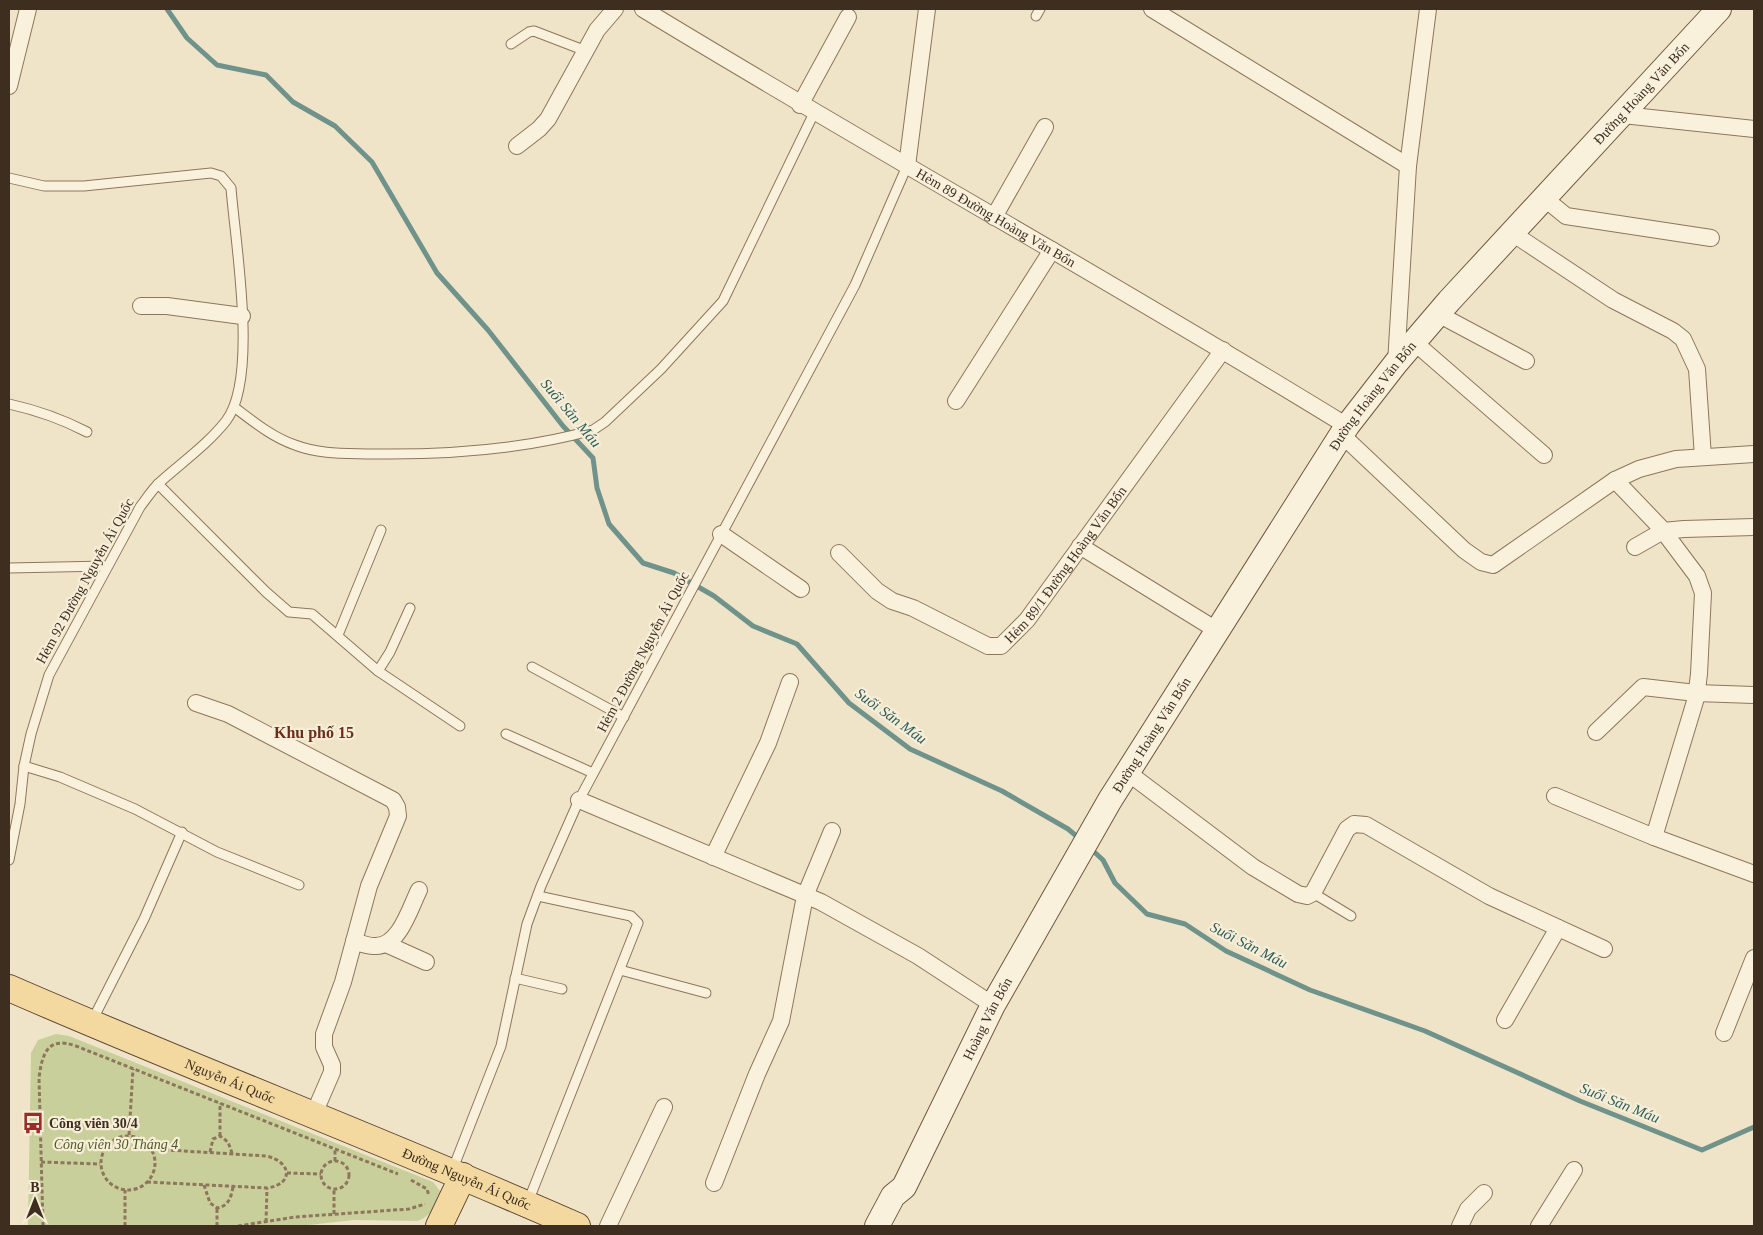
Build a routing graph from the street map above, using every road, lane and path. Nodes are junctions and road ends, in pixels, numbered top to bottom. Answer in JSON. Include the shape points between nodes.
{"nodes":[{"id":1,"x":28,"y":9,"type":"edge"},
{"id":2,"x":615,"y":9,"type":"edge"},
{"id":3,"x":643,"y":9,"type":"edge"},
{"id":4,"x":927,"y":9,"type":"edge"},
{"id":5,"x":1152,"y":9,"type":"edge"},
{"id":6,"x":1428,"y":9,"type":"edge"},
{"id":7,"x":1720,"y":9,"type":"edge"},
{"id":8,"x":848,"y":17,"type":"dead end"},
{"id":9,"x":511,"y":44,"type":"dead end"},
{"id":10,"x":586,"y":51,"type":"junction"},
{"id":11,"x":9,"y":86,"type":"edge"},
{"id":12,"x":807,"y":109,"type":"junction"},
{"id":13,"x":1623,"y":115,"type":"junction"},
{"id":14,"x":1045,"y":127,"type":"dead end"},
{"id":15,"x":1754,"y":129,"type":"edge"},
{"id":16,"x":517,"y":146,"type":"dead end"},
{"id":17,"x":908,"y":166,"type":"junction"},
{"id":18,"x":1408,"y":166,"type":"junction"},
{"id":19,"x":9,"y":178,"type":"edge"},
{"id":20,"x":1544,"y":198,"type":"junction"},
{"id":21,"x":994,"y":217,"type":"junction"},
{"id":22,"x":1512,"y":233,"type":"junction"},
{"id":23,"x":1711,"y":238,"type":"dead end"},
{"id":24,"x":1052,"y":250,"type":"junction"},
{"id":25,"x":141,"y":306,"type":"dead end"},
{"id":26,"x":1438,"y":314,"type":"junction"},
{"id":27,"x":242,"y":316,"type":"junction"},
{"id":28,"x":1414,"y":342,"type":"junction"},
{"id":29,"x":1223,"y":350,"type":"junction"},
{"id":30,"x":1526,"y":361,"type":"dead end"},
{"id":31,"x":1396,"y":363,"type":"junction"},
{"id":32,"x":956,"y":401,"type":"dead end"},
{"id":33,"x":9,"y":404,"type":"edge"},
{"id":34,"x":234,"y":407,"type":"junction"},
{"id":35,"x":1345,"y":431,"type":"junction"},
{"id":36,"x":87,"y":432,"type":"dead end"},
{"id":37,"x":1754,"y":454,"type":"edge"},
{"id":38,"x":1544,"y":455,"type":"dead end"},
{"id":39,"x":1703,"y":457,"type":"junction"},
{"id":40,"x":1615,"y":480,"type":"junction"},
{"id":41,"x":158,"y":484,"type":"junction"},
{"id":42,"x":1754,"y":527,"type":"edge"},
{"id":43,"x":381,"y":530,"type":"dead end"},
{"id":44,"x":1663,"y":532,"type":"junction"},
{"id":45,"x":721,"y":534,"type":"junction"},
{"id":46,"x":1080,"y":546,"type":"junction"},
{"id":47,"x":1635,"y":547,"type":"dead end"},
{"id":48,"x":839,"y":552,"type":"dead end"},
{"id":49,"x":107,"y":566,"type":"junction"},
{"id":50,"x":9,"y":568,"type":"edge"},
{"id":51,"x":802,"y":589,"type":"dead end"},
{"id":52,"x":410,"y":608,"type":"dead end"},
{"id":53,"x":1218,"y":631,"type":"junction"},
{"id":54,"x":338,"y":634,"type":"junction"},
{"id":55,"x":532,"y":667,"type":"dead end"},
{"id":56,"x":378,"y":671,"type":"junction"},
{"id":57,"x":790,"y":682,"type":"dead end"},
{"id":58,"x":1696,"y":693,"type":"junction"},
{"id":59,"x":1754,"y":695,"type":"edge"},
{"id":60,"x":196,"y":703,"type":"dead end"},
{"id":61,"x":624,"y":717,"type":"junction"},
{"id":62,"x":460,"y":726,"type":"dead end"},
{"id":63,"x":1596,"y":732,"type":"dead end"},
{"id":64,"x":506,"y":734,"type":"dead end"},
{"id":65,"x":24,"y":766,"type":"junction"},
{"id":66,"x":1127,"y":772,"type":"junction"},
{"id":67,"x":593,"y":773,"type":"junction"},
{"id":68,"x":1555,"y":796,"type":"dead end"},
{"id":69,"x":579,"y":800,"type":"junction"},
{"id":70,"x":832,"y":831,"type":"dead end"},
{"id":71,"x":182,"y":832,"type":"junction"},
{"id":72,"x":1654,"y":837,"type":"junction"},
{"id":73,"x":1085,"y":844,"type":"joint"},
{"id":74,"x":713,"y":857,"type":"junction"},
{"id":75,"x":9,"y":860,"type":"edge"},
{"id":76,"x":1754,"y":874,"type":"edge"},
{"id":77,"x":299,"y":885,"type":"dead end"},
{"id":78,"x":419,"y":890,"type":"dead end"},
{"id":79,"x":1313,"y":893,"type":"junction"},
{"id":80,"x":538,"y":896,"type":"junction"},
{"id":81,"x":805,"y":896,"type":"junction"},
{"id":82,"x":1351,"y":916,"type":"dead end"},
{"id":83,"x":1558,"y":928,"type":"junction"},
{"id":84,"x":354,"y":941,"type":"junction"},
{"id":85,"x":386,"y":944,"type":"junction"},
{"id":86,"x":1604,"y":950,"type":"dead end"},
{"id":87,"x":1754,"y":958,"type":"edge"},
{"id":88,"x":426,"y":962,"type":"dead end"},
{"id":89,"x":620,"y":970,"type":"junction"},
{"id":90,"x":515,"y":978,"type":"junction"},
{"id":91,"x":9,"y":988,"type":"edge"},
{"id":92,"x":562,"y":989,"type":"dead end"},
{"id":93,"x":706,"y":993,"type":"dead end"},
{"id":94,"x":993,"y":1005,"type":"junction"},
{"id":95,"x":1505,"y":1020,"type":"dead end"},
{"id":96,"x":84,"y":1021,"type":"junction"},
{"id":97,"x":1724,"y":1033,"type":"dead end"},
{"id":98,"x":133,"y":1068,"type":"junction"},
{"id":99,"x":220,"y":1103,"type":"junction"},
{"id":100,"x":664,"y":1107,"type":"dead end"},
{"id":101,"x":313,"y":1116,"type":"junction"},
{"id":102,"x":129,"y":1135,"type":"junction"},
{"id":103,"x":220,"y":1136,"type":"junction"},
{"id":104,"x":384,"y":1144,"type":"joint"},
{"id":105,"x":151,"y":1149,"type":"junction"},
{"id":106,"x":335,"y":1149,"type":"junction"},
{"id":107,"x":210,"y":1152,"type":"junction"},
{"id":108,"x":232,"y":1154,"type":"junction"},
{"id":109,"x":335,"y":1161,"type":"junction"},
{"id":110,"x":42,"y":1162,"type":"junction"},
{"id":111,"x":100,"y":1164,"type":"junction"},
{"id":112,"x":1574,"y":1170,"type":"dead end"},
{"id":113,"x":287,"y":1173,"type":"junction"},
{"id":114,"x":321,"y":1174,"type":"junction"},
{"id":115,"x":458,"y":1174,"type":"junction"},
{"id":116,"x":147,"y":1182,"type":"junction"},
{"id":117,"x":714,"y":1183,"type":"dead end"},
{"id":118,"x":204,"y":1185,"type":"junction"},
{"id":119,"x":233,"y":1187,"type":"junction"},
{"id":120,"x":904,"y":1187,"type":"junction"},
{"id":121,"x":267,"y":1188,"type":"junction"},
{"id":122,"x":334,"y":1188,"type":"junction"},
{"id":123,"x":125,"y":1190,"type":"junction"},
{"id":124,"x":1484,"y":1193,"type":"dead end"},
{"id":125,"x":527,"y":1204,"type":"junction"},
{"id":126,"x":217,"y":1208,"type":"junction"},
{"id":127,"x":334,"y":1214,"type":"junction"},
{"id":128,"x":266,"y":1222,"type":"junction"},
{"id":129,"x":43,"y":1226,"type":"edge"},
{"id":130,"x":125,"y":1226,"type":"edge"},
{"id":131,"x":217,"y":1226,"type":"edge"},
{"id":132,"x":238,"y":1226,"type":"edge"},
{"id":133,"x":439,"y":1226,"type":"edge"},
{"id":134,"x":577,"y":1226,"type":"edge"},
{"id":135,"x":608,"y":1226,"type":"edge"},
{"id":136,"x":877,"y":1226,"type":"edge"},
{"id":137,"x":896,"y":1226,"type":"edge"},
{"id":138,"x":1460,"y":1226,"type":"edge"},
{"id":139,"x":1540,"y":1226,"type":"edge"}],
"edges":[{"from":1,"to":11,"type":"street"},
{"from":2,"to":10,"type":"street","via":[[604,19]]},
{"from":3,"to":12,"type":"street","name":"Hẻm 89 Đường Hoàng Văn Bổn"},
{"from":4,"to":17,"type":"street"},
{"from":5,"to":18,"type":"street"},
{"from":6,"to":18,"type":"street"},
{"from":7,"to":13,"type":"main road","name":"Đường Hoàng Văn Bổn"},
{"from":8,"to":12,"type":"street"},
{"from":9,"to":10,"type":"lane","via":[[534,32]]},
{"from":10,"to":16,"type":"street","via":[[548,118]]},
{"from":12,"to":17,"type":"street","name":"Hẻm 89 Đường Hoàng Văn Bổn"},
{"from":12,"to":34,"type":"lane","via":[[723,301],[661,369],[605,422],[583,433],[565,437],[470,452],[323,453],[272,435]]},
{"from":13,"to":15,"type":"street"},
{"from":13,"to":20,"type":"main road","name":"Đường Hoàng Văn Bổn"},
{"from":14,"to":21,"type":"street"},
{"from":17,"to":21,"type":"street","name":"Hẻm 89 Đường Hoàng Văn Bổn"},
{"from":17,"to":45,"type":"lane","name":"Hẻm 2 Đường Nguyễn Ái Quốc","via":[[855,285]]},
{"from":18,"to":31,"type":"street"},
{"from":19,"to":27,"type":"lane","name":"Hẻm 92 Đường Nguyễn Ái Quốc","via":[[61,187],[211,173],[221,176],[230,188]]},
{"from":20,"to":22,"type":"main road","name":"Đường Hoàng Văn Bổn"},
{"from":20,"to":23,"type":"street","via":[[1566,216]]},
{"from":21,"to":24,"type":"street","name":"Hẻm 89 Đường Hoàng Văn Bổn"},
{"from":22,"to":26,"type":"main road","name":"Đường Hoàng Văn Bổn"},
{"from":22,"to":39,"type":"street","via":[[1614,300],[1683,339],[1697,369]]},
{"from":24,"to":29,"type":"street","name":"Hẻm 89 Đường Hoàng Văn Bổn"},
{"from":24,"to":32,"type":"street"},
{"from":25,"to":27,"type":"street","via":[[167,306]]},
{"from":26,"to":28,"type":"main road","name":"Đường Hoàng Văn Bổn"},
{"from":26,"to":30,"type":"street"},
{"from":27,"to":34,"type":"lane","name":"Hẻm 92 Đường Nguyễn Ái Quốc","via":[[241,384]]},
{"from":28,"to":31,"type":"main road","name":"Đường Hoàng Văn Bổn"},
{"from":28,"to":38,"type":"street"},
{"from":29,"to":35,"type":"street","name":"Hẻm 89 Đường Hoàng Văn Bổn"},
{"from":29,"to":46,"type":"street","name":"Hẻm 89/1 Đường Hoàng Văn Bổn"},
{"from":31,"to":35,"type":"main road","name":"Đường Hoàng Văn Bổn"},
{"from":33,"to":36,"type":"lane"},
{"from":34,"to":41,"type":"lane","name":"Hẻm 92 Đường Nguyễn Ái Quốc","via":[[226,421]]},
{"from":35,"to":40,"type":"street","name":"Hẻm 89 Đường Hoàng Văn Bổn","via":[[1464,550],[1481,562],[1494,565]]},
{"from":35,"to":53,"type":"main road","name":"Đường Hoàng Văn Bổn"},
{"from":37,"to":39,"type":"street"},
{"from":39,"to":40,"type":"street","via":[[1676,459]]},
{"from":40,"to":44,"type":"street"},
{"from":41,"to":49,"type":"lane","name":"Hẻm 92 Đường Nguyễn Ái Quốc","via":[[140,507]]},
{"from":41,"to":54,"type":"lane","via":[[289,612],[312,614]]},
{"from":42,"to":44,"type":"street"},
{"from":43,"to":54,"type":"lane"},
{"from":44,"to":47,"type":"street"},
{"from":44,"to":58,"type":"street","via":[[1697,576],[1703,593]]},
{"from":45,"to":51,"type":"street"},
{"from":45,"to":61,"type":"lane","name":"Hẻm 2 Đường Nguyễn Ái Quốc"},
{"from":46,"to":48,"type":"street","name":"Hẻm 89/1 Đường Hoàng Văn Bổn","via":[[1027,620],[1002,646],[988,646],[913,608],[892,601],[877,591]]},
{"from":46,"to":53,"type":"street"},
{"from":49,"to":50,"type":"lane"},
{"from":49,"to":65,"type":"lane","name":"Hẻm 92 Đường Nguyễn Ái Quốc","via":[[49,675],[30,734]]},
{"from":52,"to":56,"type":"lane"},
{"from":53,"to":66,"type":"main road","name":"Đường Hoàng Văn Bổn"},
{"from":54,"to":56,"type":"lane"},
{"from":55,"to":61,"type":"lane"},
{"from":56,"to":62,"type":"lane"},
{"from":57,"to":74,"type":"street","via":[[768,743]]},
{"from":58,"to":59,"type":"street"},
{"from":58,"to":63,"type":"street","via":[[1643,687]]},
{"from":58,"to":72,"type":"street"},
{"from":60,"to":84,"type":"street","via":[[228,714],[393,800],[398,816],[369,886]]},
{"from":61,"to":67,"type":"lane","name":"Hẻm 2 Đường Nguyễn Ái Quốc"},
{"from":64,"to":67,"type":"lane"},
{"from":65,"to":71,"type":"lane","via":[[60,777]]},
{"from":65,"to":75,"type":"lane","name":"Hẻm 92 Đường Nguyễn Ái Quốc"},
{"from":66,"to":73,"type":"main road","name":"Đường Hoàng Văn Bổn"},
{"from":66,"to":79,"type":"street","via":[[1253,868],[1298,894],[1307,896]]},
{"from":67,"to":69,"type":"lane","name":"Hẻm 2 Đường Nguyễn Ái Quốc"},
{"from":68,"to":72,"type":"street"},
{"from":69,"to":74,"type":"street"},
{"from":69,"to":80,"type":"lane","name":"Hẻm 2 Đường Nguyễn Ái Quốc"},
{"from":70,"to":81,"type":"street"},
{"from":71,"to":77,"type":"lane","via":[[217,852]]},
{"from":71,"to":96,"type":"lane","via":[[144,919]]},
{"from":72,"to":76,"type":"street"},
{"from":73,"to":94,"type":"main road","name":"Hoàng Văn Bổn"},
{"from":74,"to":81,"type":"street"},
{"from":78,"to":85,"type":"street","via":[[395,937]]},
{"from":79,"to":82,"type":"lane"},
{"from":79,"to":83,"type":"street","via":[[1347,828],[1354,824],[1366,825],[1489,896]]},
{"from":80,"to":89,"type":"lane","via":[[635,919],[637,928]]},
{"from":80,"to":90,"type":"lane","name":"Hẻm 2 Đường Nguyễn Ái Quốc"},
{"from":81,"to":94,"type":"street","via":[[918,956]]},
{"from":81,"to":117,"type":"street","via":[[781,1021]]},
{"from":83,"to":86,"type":"street"},
{"from":83,"to":95,"type":"street"},
{"from":84,"to":85,"type":"street","via":[[372,947]]},
{"from":84,"to":101,"type":"street","via":[[324,1034],[324,1047],[332,1072]]},
{"from":85,"to":88,"type":"street"},
{"from":87,"to":97,"type":"street"},
{"from":89,"to":93,"type":"lane"},
{"from":89,"to":125,"type":"lane"},
{"from":90,"to":92,"type":"lane"},
{"from":90,"to":115,"type":"lane","name":"Hẻm 2 Đường Nguyễn Ái Quốc","via":[[498,1054]]},
{"from":91,"to":96,"type":"main road"},
{"from":94,"to":120,"type":"main road","name":"Hoàng Văn Bổn"},
{"from":96,"to":101,"type":"main road","name":"Nguyễn Ái Quốc"},
{"from":98,"to":99,"type":"path"},
{"from":98,"to":102,"type":"path"},
{"from":98,"to":110,"type":"path","via":[[67,1043],[48,1047],[39,1078]]},
{"from":99,"to":103,"type":"path"},
{"from":99,"to":106,"type":"path"},
{"from":100,"to":135,"type":"street"},
{"from":101,"to":104,"type":"main road","name":"Nguyễn Ái Quốc"},
{"from":102,"to":105,"type":"path","via":[[146,1142]]},
{"from":102,"to":111,"type":"path","via":[[120,1136],[105,1147]]},
{"from":103,"to":107,"type":"path","via":[[213,1139]]},
{"from":103,"to":108,"type":"path","via":[[228,1142]]},
{"from":104,"to":115,"type":"main road","name":"Đường Nguyễn Ái Quốc"},
{"from":105,"to":107,"type":"path"},
{"from":105,"to":116,"type":"path","via":[[155,1166]]},
{"from":106,"to":109,"type":"path"},
{"from":106,"to":127,"type":"path","via":[[411,1180],[427,1189],[430,1195],[425,1205],[417,1208]]},
{"from":107,"to":108,"type":"path"},
{"from":108,"to":113,"type":"path","via":[[275,1158]]},
{"from":109,"to":114,"type":"path","via":[[325,1166]]},
{"from":109,"to":122,"type":"path","via":[[345,1166],[349,1174],[344,1186]]},
{"from":110,"to":111,"type":"path"},
{"from":110,"to":129,"type":"path"},
{"from":111,"to":123,"type":"path","via":[[106,1180]]},
{"from":112,"to":139,"type":"street"},
{"from":113,"to":114,"type":"path"},
{"from":113,"to":121,"type":"path","via":[[284,1182]]},
{"from":114,"to":122,"type":"path","via":[[324,1183]]},
{"from":115,"to":125,"type":"main road","name":"Đường Nguyễn Ái Quốc"},
{"from":115,"to":133,"type":"main road"},
{"from":116,"to":118,"type":"path"},
{"from":116,"to":123,"type":"path"},
{"from":118,"to":119,"type":"path"},
{"from":118,"to":126,"type":"path","via":[[210,1203]]},
{"from":119,"to":121,"type":"path"},
{"from":119,"to":126,"type":"path","via":[[228,1201]]},
{"from":120,"to":136,"type":"main road","name":"Hoàng Văn Bổn","via":[[893,1196]]},
{"from":120,"to":137,"type":"main road","name":"Hoàng Văn Bổn","via":[[905,1201]]},
{"from":121,"to":128,"type":"path"},
{"from":122,"to":127,"type":"path"},
{"from":123,"to":130,"type":"path"},
{"from":124,"to":138,"type":"street","via":[[1468,1210]]},
{"from":125,"to":134,"type":"main road","name":"Đường Nguyễn Ái Quốc"},
{"from":126,"to":131,"type":"path"},
{"from":127,"to":128,"type":"path"},
{"from":128,"to":132,"type":"path"}]}
